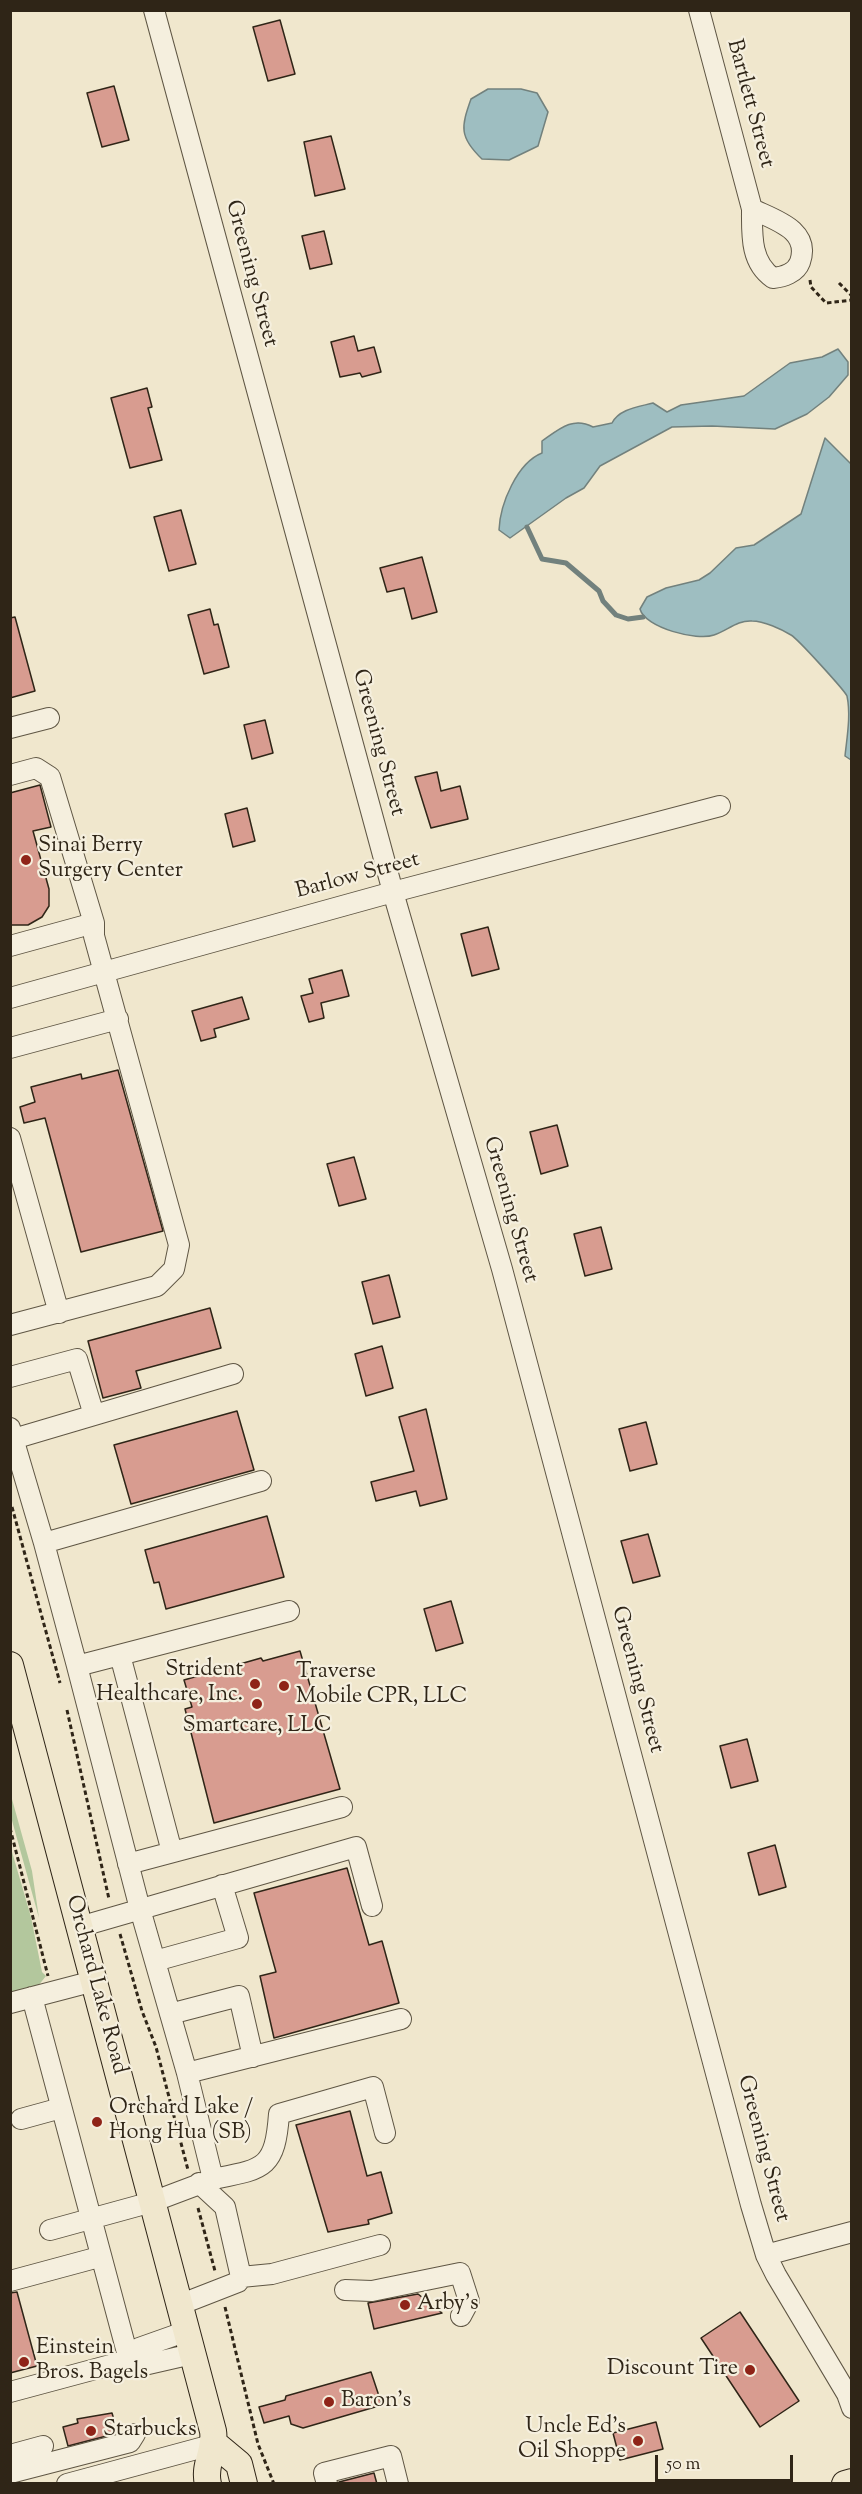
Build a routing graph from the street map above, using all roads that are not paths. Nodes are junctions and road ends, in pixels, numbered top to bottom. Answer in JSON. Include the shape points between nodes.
{"nodes":[{"id":1,"x":154,"y":10,"type":"edge"},
{"id":2,"x":699,"y":10,"type":"edge"},
{"id":3,"x":752,"y":209,"type":"junction"},
{"id":4,"x":49,"y":717,"type":"dead end"},
{"id":5,"x":10,"y":728,"type":"edge"},
{"id":6,"x":10,"y":775,"type":"edge"},
{"id":7,"x":720,"y":807,"type":"dead end"},
{"id":8,"x":393,"y":892,"type":"junction"},
{"id":9,"x":94,"y":923,"type":"junction"},
{"id":10,"x":10,"y":946,"type":"edge"},
{"id":11,"x":106,"y":972,"type":"junction"},
{"id":12,"x":10,"y":998,"type":"edge"},
{"id":13,"x":118,"y":1019,"type":"junction"},
{"id":14,"x":10,"y":1048,"type":"edge"},
{"id":15,"x":10,"y":1138,"type":"edge"},
{"id":16,"x":59,"y":1313,"type":"junction"},
{"id":17,"x":10,"y":1325,"type":"edge"},
{"id":18,"x":233,"y":1374,"type":"dead end"},
{"id":19,"x":10,"y":1377,"type":"edge"},
{"id":20,"x":94,"y":1415,"type":"junction"},
{"id":21,"x":11,"y":1436,"type":"edge"},
{"id":22,"x":261,"y":1481,"type":"dead end"},
{"id":23,"x":44,"y":1543,"type":"junction"},
{"id":24,"x":289,"y":1611,"type":"dead end"},
{"id":25,"x":120,"y":1655,"type":"junction"},
{"id":26,"x":77,"y":1666,"type":"junction"},
{"id":27,"x":11,"y":1670,"type":"edge"},
{"id":28,"x":342,"y":1807,"type":"dead end"},
{"id":29,"x":172,"y":1852,"type":"junction"},
{"id":30,"x":128,"y":1864,"type":"junction"},
{"id":31,"x":222,"y":1885,"type":"junction"},
{"id":32,"x":372,"y":1906,"type":"dead end"},
{"id":33,"x":140,"y":1909,"type":"junction"},
{"id":34,"x":80,"y":1927,"type":"junction"},
{"id":35,"x":155,"y":1961,"type":"junction"},
{"id":36,"x":94,"y":1981,"type":"junction"},
{"id":37,"x":32,"y":1997,"type":"junction"},
{"id":38,"x":10,"y":2003,"type":"edge"},
{"id":39,"x":170,"y":2014,"type":"junction"},
{"id":40,"x":401,"y":2019,"type":"dead end"},
{"id":41,"x":253,"y":2057,"type":"junction"},
{"id":42,"x":187,"y":2073,"type":"junction"},
{"id":43,"x":61,"y":2109,"type":"junction"},
{"id":44,"x":21,"y":2119,"type":"dead end"},
{"id":45,"x":385,"y":2133,"type":"dead end"},
{"id":46,"x":202,"y":2182,"type":"junction"},
{"id":47,"x":152,"y":2202,"type":"junction"},
{"id":48,"x":89,"y":2219,"type":"junction"},
{"id":49,"x":50,"y":2230,"type":"dead end"},
{"id":50,"x":852,"y":2232,"type":"edge"},
{"id":51,"x":380,"y":2245,"type":"dead end"},
{"id":52,"x":766,"y":2255,"type":"junction"},
{"id":53,"x":99,"y":2257,"type":"junction"},
{"id":54,"x":241,"y":2277,"type":"junction"},
{"id":55,"x":10,"y":2282,"type":"edge"},
{"id":56,"x":345,"y":2290,"type":"dead end"},
{"id":57,"x":179,"y":2305,"type":"junction"},
{"id":58,"x":460,"y":2316,"type":"dead end"},
{"id":59,"x":189,"y":2342,"type":"junction"},
{"id":60,"x":129,"y":2360,"type":"junction"},
{"id":61,"x":10,"y":2392,"type":"edge"},
{"id":62,"x":851,"y":2407,"type":"edge"},
{"id":63,"x":135,"y":2434,"type":"dead end"},
{"id":64,"x":214,"y":2444,"type":"junction"},
{"id":65,"x":43,"y":2446,"type":"dead end"},
{"id":66,"x":10,"y":2455,"type":"edge"},
{"id":67,"x":10,"y":2473,"type":"edge"},
{"id":68,"x":852,"y":2482,"type":"edge"},
{"id":69,"x":67,"y":2484,"type":"edge"},
{"id":70,"x":208,"y":2484,"type":"edge"},
{"id":71,"x":244,"y":2484,"type":"edge"},
{"id":72,"x":327,"y":2484,"type":"edge"},
{"id":73,"x":398,"y":2484,"type":"edge"},
{"id":74,"x":845,"y":2484,"type":"edge"}],
"edges":[{"from":1,"to":8,"type":"street","name":"Greening Street"},
{"from":2,"to":3,"type":"street","name":"Bartlett Street"},
{"from":3,"to":3,"type":"street","name":"Bartlett Street","via":[[797,234],[803,252],[799,266],[782,277],[773,278],[757,261]]},
{"from":4,"to":5,"type":"street"},
{"from":6,"to":9,"type":"street","via":[[36,768],[50,777]]},
{"from":7,"to":8,"type":"street","name":"Barlow Street"},
{"from":8,"to":11,"type":"street","name":"Barlow Street"},
{"from":8,"to":52,"type":"street","name":"Greening Street","via":[[502,1269]]},
{"from":9,"to":10,"type":"street"},
{"from":9,"to":11,"type":"street","via":[[94,936]]},
{"from":11,"to":12,"type":"street","name":"Barlow Street"},
{"from":11,"to":13,"type":"street"},
{"from":13,"to":14,"type":"street"},
{"from":13,"to":16,"type":"street","via":[[179,1245],[174,1269],[157,1286]]},
{"from":15,"to":16,"type":"street"},
{"from":16,"to":17,"type":"street"},
{"from":18,"to":20,"type":"street"},
{"from":19,"to":20,"type":"street","via":[[77,1359]]},
{"from":20,"to":21,"type":"street"},
{"from":21,"to":23,"type":"street"},
{"from":22,"to":23,"type":"street"},
{"from":23,"to":26,"type":"street"},
{"from":24,"to":25,"type":"street"},
{"from":25,"to":26,"type":"street"},
{"from":25,"to":29,"type":"street"},
{"from":26,"to":30,"type":"street"},
{"from":27,"to":34,"type":"main road","name":"Orchard Lake Road"},
{"from":28,"to":29,"type":"street"},
{"from":29,"to":30,"type":"street"},
{"from":30,"to":33,"type":"street"},
{"from":31,"to":32,"type":"street","via":[[356,1847]]},
{"from":31,"to":33,"type":"street"},
{"from":31,"to":35,"type":"street","via":[[238,1938]]},
{"from":33,"to":34,"type":"street"},
{"from":33,"to":35,"type":"street"},
{"from":34,"to":36,"type":"main road","name":"Orchard Lake Road"},
{"from":35,"to":39,"type":"street"},
{"from":36,"to":37,"type":"street"},
{"from":36,"to":47,"type":"main road","name":"Orchard Lake Road"},
{"from":37,"to":38,"type":"street"},
{"from":37,"to":43,"type":"street"},
{"from":39,"to":41,"type":"street","via":[[239,1996]]},
{"from":39,"to":42,"type":"street"},
{"from":40,"to":41,"type":"street"},
{"from":41,"to":42,"type":"street"},
{"from":42,"to":46,"type":"street"},
{"from":43,"to":44,"type":"street"},
{"from":43,"to":48,"type":"street"},
{"from":45,"to":46,"type":"street","via":[[373,2088],[279,2114],[276,2145],[269,2161],[247,2172]]},
{"from":46,"to":47,"type":"street"},
{"from":46,"to":54,"type":"street","via":[[225,2207]]},
{"from":47,"to":48,"type":"street"},
{"from":47,"to":57,"type":"main road","name":"Orchard Lake Road"},
{"from":48,"to":49,"type":"street"},
{"from":48,"to":53,"type":"street"},
{"from":50,"to":52,"type":"street"},
{"from":51,"to":54,"type":"street","via":[[272,2274]]},
{"from":52,"to":62,"type":"street","name":"Greening Street","via":[[848,2394]]},
{"from":53,"to":55,"type":"street"},
{"from":53,"to":60,"type":"street"},
{"from":54,"to":57,"type":"street","via":[[238,2282]]},
{"from":56,"to":58,"type":"street","via":[[372,2291],[460,2273],[469,2301]]},
{"from":57,"to":59,"type":"main road","name":"Orchard Lake Road"},
{"from":59,"to":60,"type":"street","via":[[144,2365]]},
{"from":59,"to":64,"type":"main road","name":"Orchard Lake Road"},
{"from":60,"to":61,"type":"street"},
{"from":63,"to":67,"type":"street","via":[[130,2442]]},
{"from":64,"to":69,"type":"street"},
{"from":64,"to":70,"type":"main road","via":[[205,2472]]},
{"from":64,"to":71,"type":"main road","via":[[239,2464]]},
{"from":65,"to":66,"type":"street"},
{"from":68,"to":74,"type":"main road"},
{"from":72,"to":73,"type":"street","via":[[324,2473],[391,2456]]}]}
